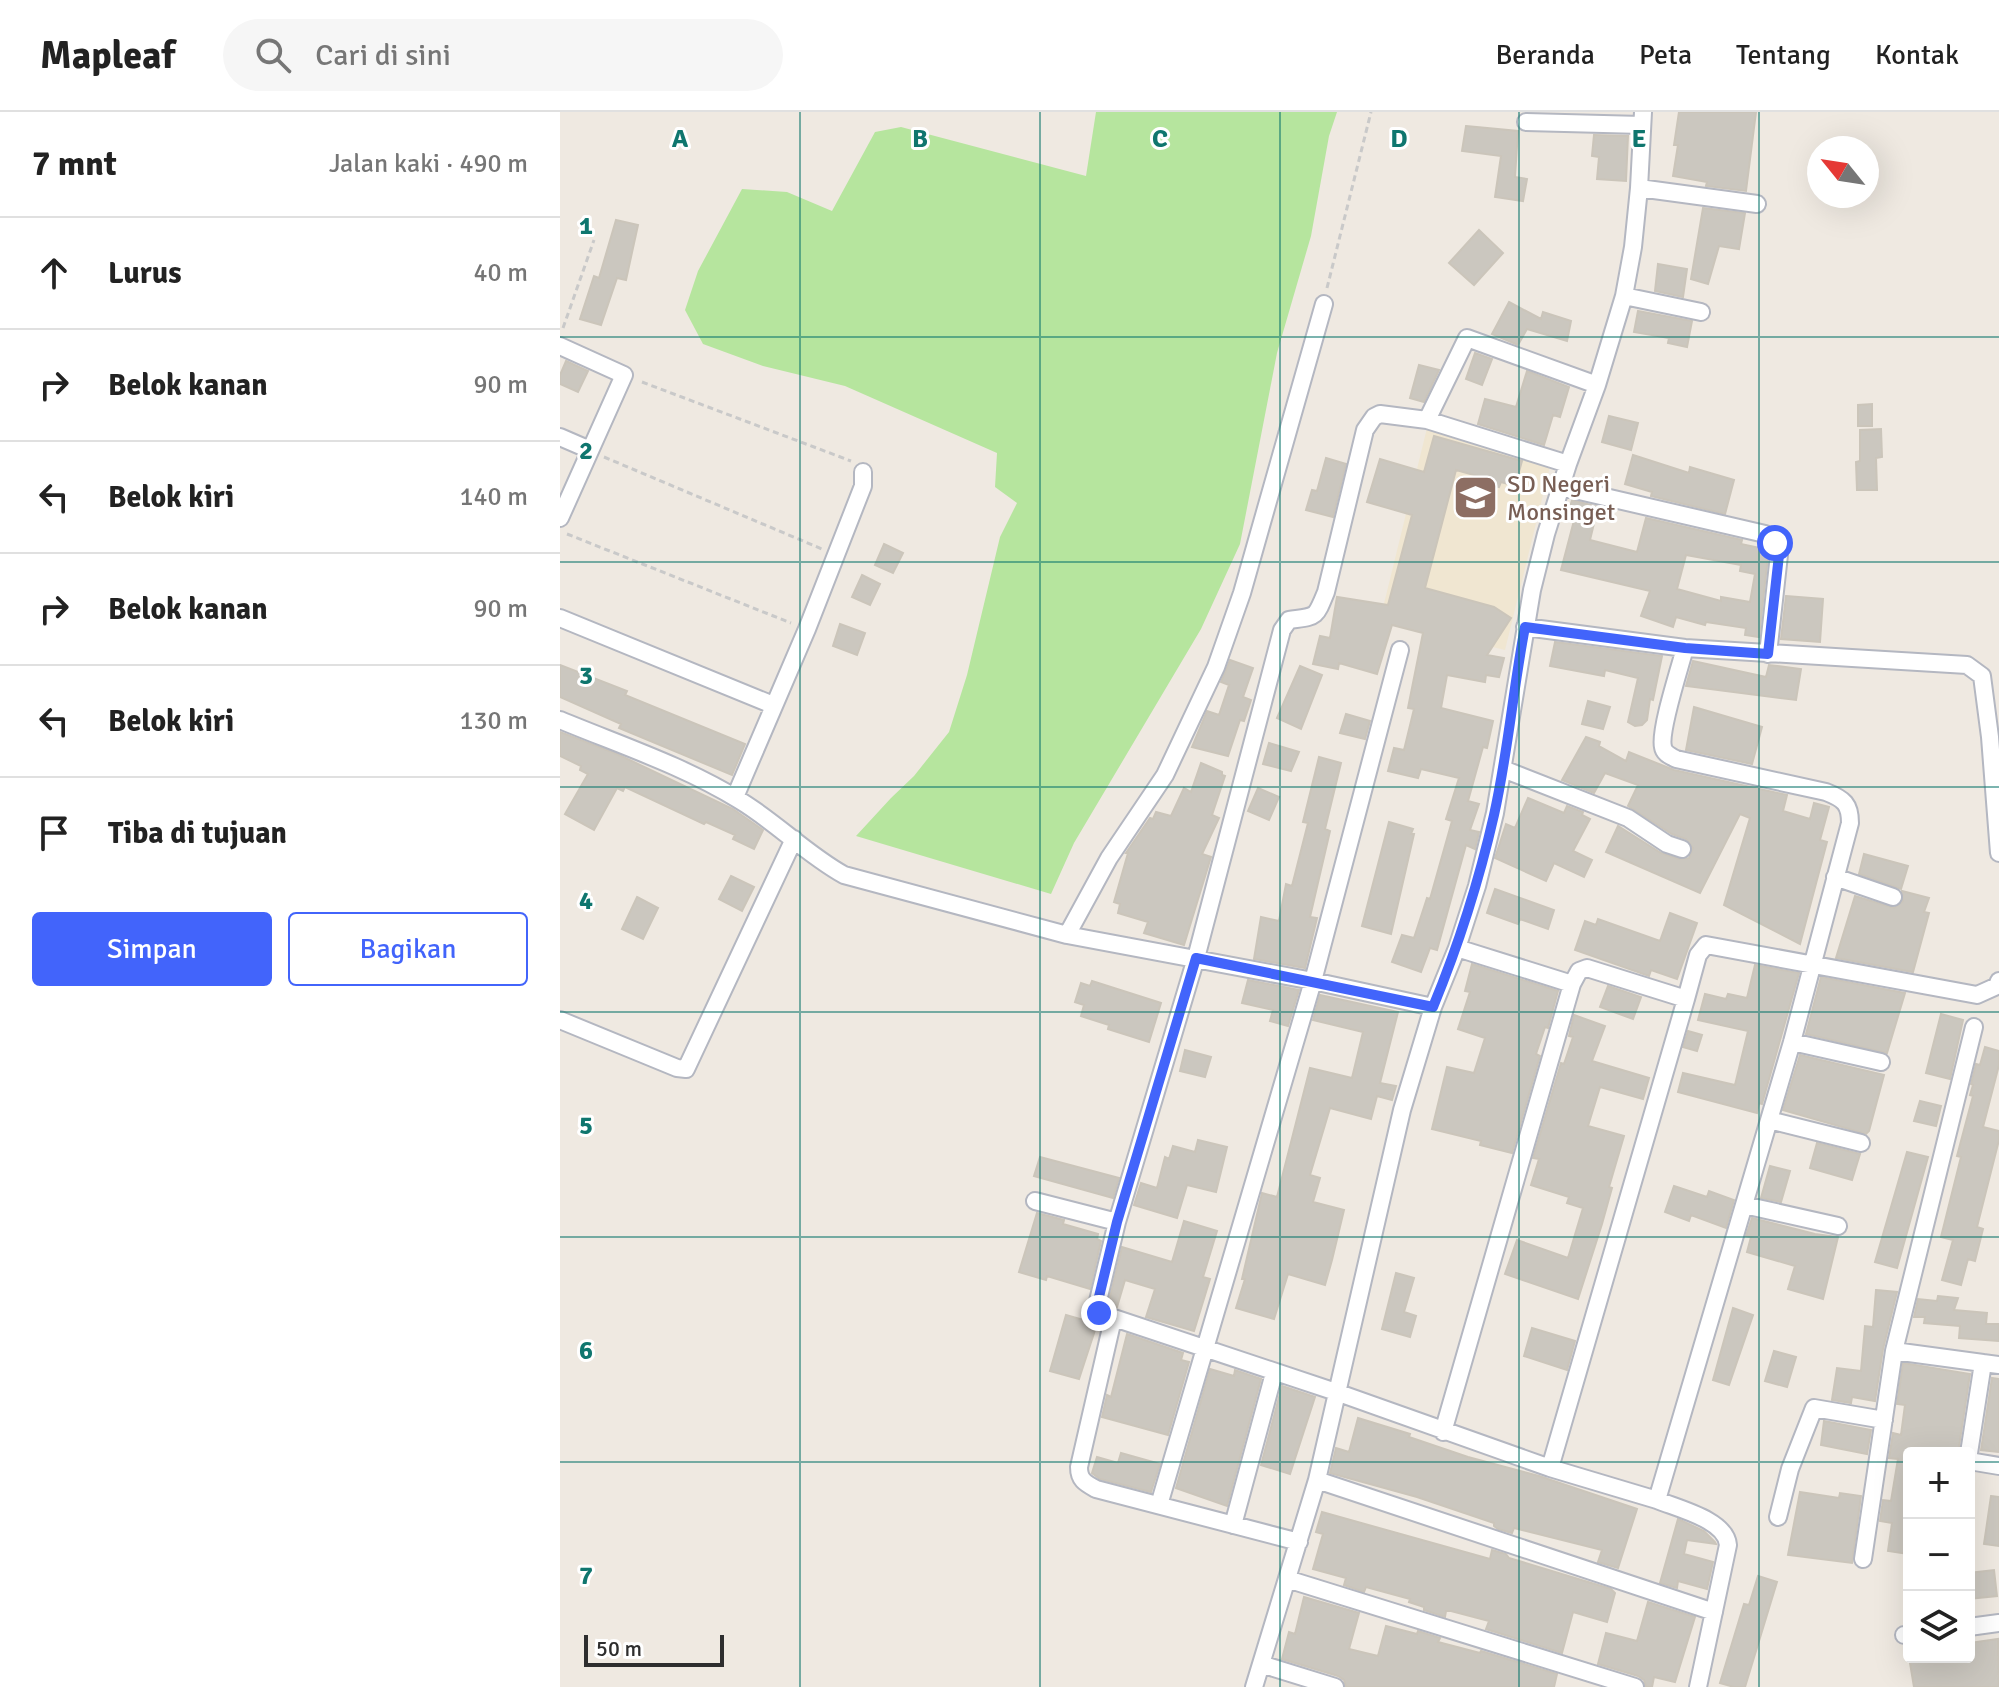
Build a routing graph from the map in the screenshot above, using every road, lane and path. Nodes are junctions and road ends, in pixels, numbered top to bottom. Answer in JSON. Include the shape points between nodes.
{"nodes":[{"id":1,"x":1371,"y":112,"type":"edge"},
{"id":2,"x":1643,"y":118,"type":"edge"},
{"id":3,"x":1526,"y":122,"type":"dead end"},
{"id":4,"x":1639,"y":188,"type":"junction"},
{"id":5,"x":1757,"y":204,"type":"dead end"},
{"id":6,"x":594,"y":240,"type":"dead end"},
{"id":7,"x":1624,"y":296,"type":"junction"},
{"id":8,"x":1324,"y":304,"type":"joint"},
{"id":9,"x":1701,"y":312,"type":"dead end"},
{"id":10,"x":560,"y":337,"type":"edge"},
{"id":11,"x":560,"y":346,"type":"edge"},
{"id":12,"x":624,"y":375,"type":"junction"},
{"id":13,"x":1597,"y":385,"type":"junction"},
{"id":14,"x":1427,"y":420,"type":"junction"},
{"id":15,"x":560,"y":437,"type":"edge"},
{"id":16,"x":590,"y":450,"type":"junction"},
{"id":17,"x":1568,"y":464,"type":"junction"},
{"id":18,"x":863,"y":472,"type":"joint"},
{"id":19,"x":1562,"y":487,"type":"junction"},
{"id":20,"x":560,"y":518,"type":"edge"},
{"id":21,"x":560,"y":532,"type":"edge"},
{"id":22,"x":836,"y":555,"type":"junction"},
{"id":23,"x":560,"y":618,"type":"edge"},
{"id":24,"x":1525,"y":627,"type":"junction"},
{"id":25,"x":807,"y":629,"type":"junction"},
{"id":26,"x":1685,"y":648,"type":"junction"},
{"id":27,"x":1400,"y":650,"type":"dead end"},
{"id":28,"x":1768,"y":654,"type":"junction"},
{"id":29,"x":773,"y":705,"type":"junction"},
{"id":30,"x":560,"y":720,"type":"edge"},
{"id":31,"x":1994,"y":739,"type":"edge"},
{"id":32,"x":1503,"y":769,"type":"junction"},
{"id":33,"x":735,"y":797,"type":"junction"},
{"id":34,"x":794,"y":839,"type":"junction"},
{"id":35,"x":1682,"y":849,"type":"dead end"},
{"id":36,"x":1999,"y":853,"type":"edge"},
{"id":37,"x":1835,"y":877,"type":"junction"},
{"id":38,"x":1893,"y":897,"type":"dead end"},
{"id":39,"x":1064,"y":935,"type":"junction"},
{"id":40,"x":1457,"y":948,"type":"junction"},
{"id":41,"x":1196,"y":958,"type":"junction"},
{"id":42,"x":1812,"y":964,"type":"junction"},
{"id":43,"x":1313,"y":981,"type":"junction"},
{"id":44,"x":1999,"y":981,"type":"edge"},
{"id":45,"x":1572,"y":984,"type":"junction"},
{"id":46,"x":1686,"y":999,"type":"junction"},
{"id":47,"x":1433,"y":1007,"type":"junction"},
{"id":48,"x":560,"y":1020,"type":"edge"},
{"id":49,"x":1974,"y":1027,"type":"dead end"},
{"id":50,"x":1792,"y":1042,"type":"junction"},
{"id":51,"x":1881,"y":1062,"type":"dead end"},
{"id":52,"x":1769,"y":1120,"type":"junction"},
{"id":53,"x":1861,"y":1143,"type":"dead end"},
{"id":54,"x":1035,"y":1201,"type":"dead end"},
{"id":55,"x":1744,"y":1205,"type":"junction"},
{"id":56,"x":1117,"y":1222,"type":"junction"},
{"id":57,"x":1838,"y":1226,"type":"dead end"},
{"id":58,"x":1113,"y":1319,"type":"junction"},
{"id":59,"x":1203,"y":1349,"type":"junction"},
{"id":60,"x":1894,"y":1351,"type":"junction"},
{"id":61,"x":1991,"y":1364,"type":"edge"},
{"id":62,"x":1274,"y":1373,"type":"junction"},
{"id":63,"x":1336,"y":1392,"type":"junction"},
{"id":64,"x":1884,"y":1420,"type":"junction"},
{"id":65,"x":1443,"y":1432,"type":"junction"},
{"id":66,"x":1970,"y":1447,"type":"edge"},
{"id":67,"x":1975,"y":1462,"type":"edge"},
{"id":68,"x":1999,"y":1466,"type":"edge"},
{"id":69,"x":1550,"y":1468,"type":"junction"},
{"id":70,"x":1317,"y":1480,"type":"junction"},
{"id":71,"x":1657,"y":1500,"type":"junction"},
{"id":72,"x":1159,"y":1505,"type":"junction"},
{"id":73,"x":1778,"y":1517,"type":"dead end"},
{"id":74,"x":1233,"y":1525,"type":"junction"},
{"id":75,"x":1299,"y":1542,"type":"junction"},
{"id":76,"x":1863,"y":1559,"type":"dead end"},
{"id":77,"x":1287,"y":1579,"type":"junction"},
{"id":78,"x":1714,"y":1612,"type":"junction"},
{"id":79,"x":1999,"y":1623,"type":"edge"},
{"id":80,"x":1975,"y":1626,"type":"edge"},
{"id":81,"x":1261,"y":1664,"type":"junction"},
{"id":82,"x":1254,"y":1687,"type":"edge"},
{"id":83,"x":1335,"y":1687,"type":"edge"},
{"id":84,"x":1635,"y":1687,"type":"edge"},
{"id":85,"x":1698,"y":1687,"type":"edge"}],
"edges":[{"from":1,"to":8,"type":"path"},
{"from":2,"to":3,"type":"street"},
{"from":2,"to":4,"type":"street"},
{"from":4,"to":5,"type":"street"},
{"from":4,"to":7,"type":"street"},
{"from":6,"to":10,"type":"path"},
{"from":7,"to":9,"type":"street"},
{"from":7,"to":13,"type":"street"},
{"from":8,"to":39,"type":"street","via":[[1230,632],[1165,775]]},
{"from":11,"to":12,"type":"street"},
{"from":12,"to":16,"type":"street"},
{"from":12,"to":18,"type":"path","via":[[853,462]]},
{"from":13,"to":14,"type":"street","via":[[1467,338]]},
{"from":13,"to":17,"type":"street"},
{"from":14,"to":17,"type":"street"},
{"from":14,"to":41,"type":"street","via":[[1380,414],[1365,430],[1326,592],[1312,618],[1289,620],[1282,630]]},
{"from":15,"to":16,"type":"street"},
{"from":16,"to":20,"type":"street"},
{"from":16,"to":22,"type":"path"},
{"from":17,"to":19,"type":"street"},
{"from":18,"to":22,"type":"street","via":[[863,486]]},
{"from":19,"to":24,"type":"street"},
{"from":19,"to":28,"type":"street","via":[[1765,534],[1779,555]]},
{"from":21,"to":25,"type":"path"},
{"from":22,"to":25,"type":"street"},
{"from":23,"to":29,"type":"street"},
{"from":24,"to":26,"type":"street"},
{"from":24,"to":32,"type":"street"},
{"from":25,"to":29,"type":"street"},
{"from":26,"to":28,"type":"street"},
{"from":26,"to":37,"type":"street","via":[[1664,732],[1667,754],[1842,798],[1850,808],[1850,823]]},
{"from":27,"to":43,"type":"street"},
{"from":28,"to":31,"type":"street","via":[[1967,665],[1982,676]]},
{"from":29,"to":33,"type":"street"},
{"from":30,"to":33,"type":"street"},
{"from":31,"to":36,"type":"street"},
{"from":32,"to":35,"type":"street","via":[[1628,818]]},
{"from":32,"to":40,"type":"street"},
{"from":33,"to":34,"type":"street"},
{"from":34,"to":39,"type":"street","via":[[844,875]]},
{"from":34,"to":48,"type":"street","via":[[686,1069]]},
{"from":37,"to":38,"type":"street"},
{"from":37,"to":42,"type":"street"},
{"from":39,"to":41,"type":"street"},
{"from":40,"to":45,"type":"street"},
{"from":40,"to":47,"type":"street"},
{"from":41,"to":43,"type":"street"},
{"from":41,"to":56,"type":"street"},
{"from":42,"to":44,"type":"street","via":[[1977,995]]},
{"from":42,"to":46,"type":"street","via":[[1706,945],[1698,955]]},
{"from":42,"to":50,"type":"street"},
{"from":43,"to":47,"type":"street"},
{"from":43,"to":59,"type":"street"},
{"from":45,"to":46,"type":"street","via":[[1587,968]]},
{"from":45,"to":65,"type":"street"},
{"from":46,"to":69,"type":"street"},
{"from":47,"to":63,"type":"street","via":[[1402,1110]]},
{"from":49,"to":60,"type":"street"},
{"from":50,"to":51,"type":"street"},
{"from":50,"to":52,"type":"street"},
{"from":52,"to":53,"type":"street"},
{"from":52,"to":55,"type":"street"},
{"from":54,"to":56,"type":"street"},
{"from":55,"to":57,"type":"street"},
{"from":55,"to":71,"type":"street"},
{"from":56,"to":58,"type":"street","via":[[1097,1305],[1099,1313]]},
{"from":58,"to":59,"type":"street"},
{"from":58,"to":72,"type":"street","via":[[1079,1476],[1096,1489]]},
{"from":59,"to":62,"type":"street"},
{"from":59,"to":72,"type":"street"},
{"from":60,"to":61,"type":"street"},
{"from":60,"to":64,"type":"street"},
{"from":61,"to":66,"type":"street"},
{"from":62,"to":63,"type":"street"},
{"from":62,"to":74,"type":"street"},
{"from":63,"to":65,"type":"street"},
{"from":63,"to":70,"type":"street"},
{"from":64,"to":73,"type":"street","via":[[1814,1408]]},
{"from":64,"to":76,"type":"street"},
{"from":65,"to":69,"type":"street"},
{"from":67,"to":68,"type":"street"},
{"from":69,"to":71,"type":"street"},
{"from":70,"to":75,"type":"street"},
{"from":70,"to":78,"type":"street"},
{"from":71,"to":78,"type":"street","via":[[1718,1525],[1728,1536]]},
{"from":72,"to":74,"type":"street"},
{"from":74,"to":75,"type":"street"},
{"from":75,"to":77,"type":"street"},
{"from":77,"to":81,"type":"street"},
{"from":77,"to":84,"type":"street"},
{"from":78,"to":85,"type":"street"},
{"from":79,"to":80,"type":"street"},
{"from":81,"to":82,"type":"street"},
{"from":81,"to":83,"type":"street"}]}
